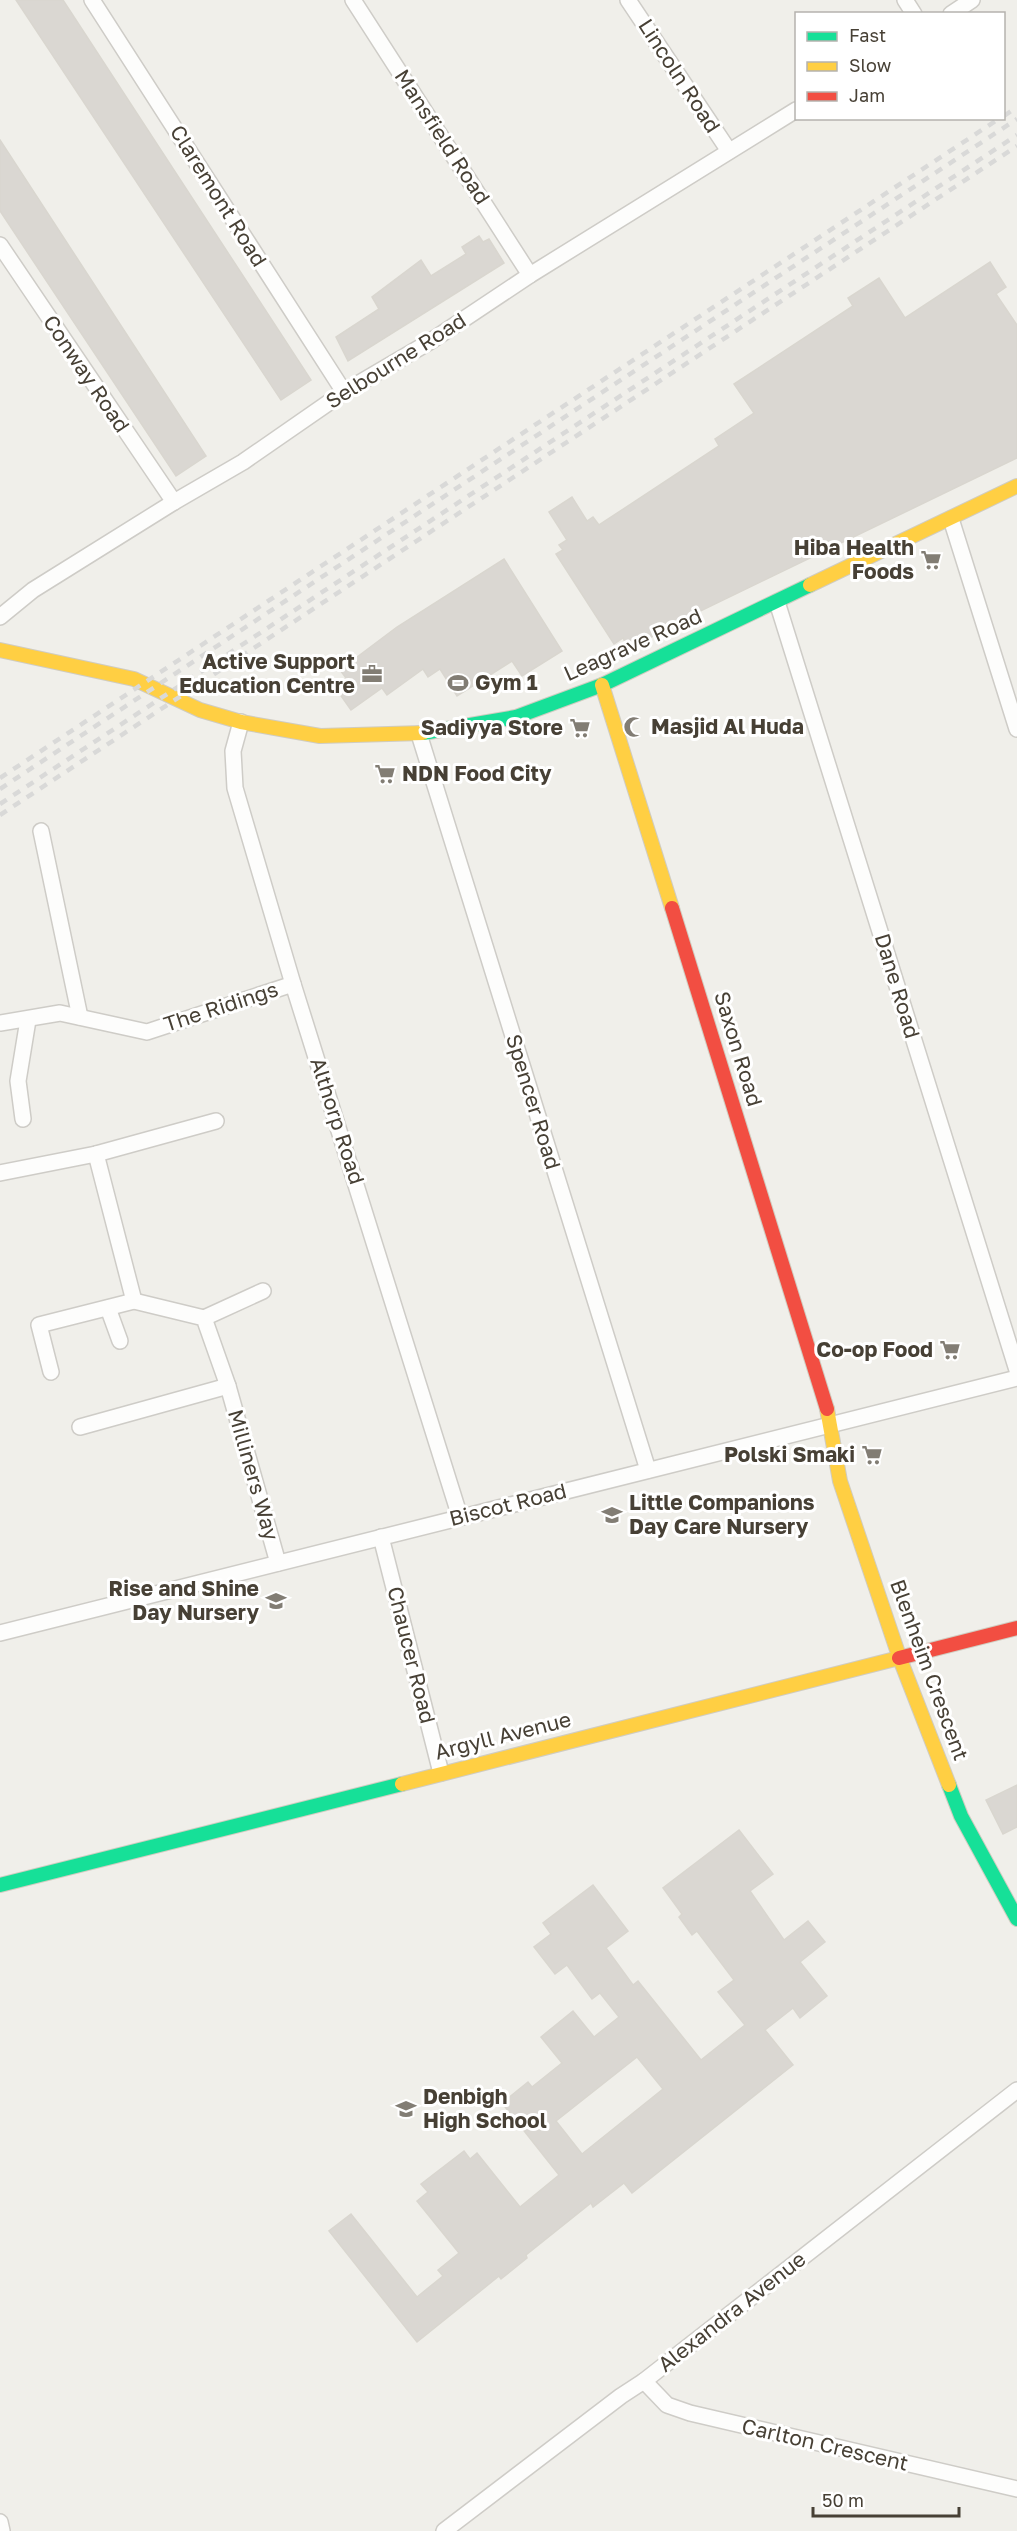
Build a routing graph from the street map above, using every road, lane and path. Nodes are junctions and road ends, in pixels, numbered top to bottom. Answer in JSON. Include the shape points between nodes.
{"nodes":[{"id":1,"x":92,"y":0,"type":"edge"},
{"id":2,"x":353,"y":0,"type":"edge"},
{"id":3,"x":628,"y":0,"type":"edge"},
{"id":4,"x":972,"y":0,"type":"edge"},
{"id":5,"x":954,"y":12,"type":"edge"},
{"id":6,"x":795,"y":111,"type":"edge"},
{"id":7,"x":729,"y":152,"type":"junction"},
{"id":8,"x":0,"y":245,"type":"edge"},
{"id":9,"x":530,"y":275,"type":"junction"},
{"id":10,"x":344,"y":392,"type":"junction"},
{"id":11,"x":1017,"y":486,"type":"edge"},
{"id":12,"x":174,"y":502,"type":"junction"},
{"id":13,"x":951,"y":519,"type":"junction"},
{"id":14,"x":777,"y":602,"type":"junction"},
{"id":15,"x":0,"y":617,"type":"edge"},
{"id":16,"x":0,"y":650,"type":"edge"},
{"id":17,"x":602,"y":685,"type":"junction"},
{"id":18,"x":241,"y":722,"type":"junction"},
{"id":19,"x":1017,"y":729,"type":"edge"},
{"id":20,"x":418,"y":734,"type":"junction"},
{"id":21,"x":41,"y":831,"type":"dead end"},
{"id":22,"x":293,"y":984,"type":"junction"},
{"id":23,"x":80,"y":1017,"type":"junction"},
{"id":24,"x":28,"y":1020,"type":"junction"},
{"id":25,"x":0,"y":1023,"type":"edge"},
{"id":26,"x":23,"y":1119,"type":"dead end"},
{"id":27,"x":216,"y":1120,"type":"dead end"},
{"id":28,"x":96,"y":1154,"type":"junction"},
{"id":29,"x":0,"y":1173,"type":"edge"},
{"id":30,"x":263,"y":1291,"type":"dead end"},
{"id":31,"x":134,"y":1301,"type":"junction"},
{"id":32,"x":108,"y":1308,"type":"junction"},
{"id":33,"x":204,"y":1318,"type":"junction"},
{"id":34,"x":120,"y":1341,"type":"dead end"},
{"id":35,"x":1017,"y":1370,"type":"edge"},
{"id":36,"x":51,"y":1372,"type":"dead end"},
{"id":37,"x":1017,"y":1378,"type":"edge"},
{"id":38,"x":228,"y":1386,"type":"junction"},
{"id":39,"x":832,"y":1426,"type":"junction"},
{"id":40,"x":80,"y":1427,"type":"dead end"},
{"id":41,"x":648,"y":1470,"type":"junction"},
{"id":42,"x":460,"y":1517,"type":"junction"},
{"id":43,"x":381,"y":1538,"type":"junction"},
{"id":44,"x":278,"y":1563,"type":"junction"},
{"id":45,"x":1017,"y":1628,"type":"edge"},
{"id":46,"x":0,"y":1633,"type":"edge"},
{"id":47,"x":900,"y":1659,"type":"junction"},
{"id":48,"x":441,"y":1773,"type":"junction"},
{"id":49,"x":0,"y":1885,"type":"edge"},
{"id":50,"x":1017,"y":1918,"type":"edge"},
{"id":51,"x":1017,"y":2090,"type":"edge"},
{"id":52,"x":644,"y":2381,"type":"junction"},
{"id":53,"x":1017,"y":2489,"type":"edge"},
{"id":54,"x":0,"y":2522,"type":"edge"},
{"id":55,"x":2,"y":2531,"type":"edge"},
{"id":56,"x":444,"y":2531,"type":"edge"}],
"edges":[{"from":1,"to":10,"type":"street","name":"Claremont Road"},
{"from":2,"to":9,"type":"street","name":"Mansfield Road"},
{"from":3,"to":7,"type":"street","name":"Lincoln Road"},
{"from":4,"to":5,"type":"street"},
{"from":6,"to":7,"type":"street","name":"Selbourne Road"},
{"from":7,"to":9,"type":"street","name":"Selbourne Road"},
{"from":8,"to":12,"type":"street","name":"Conway Road"},
{"from":9,"to":10,"type":"street","name":"Selbourne Road","via":[[431,341]]},
{"from":10,"to":12,"type":"street","name":"Selbourne Road","via":[[243,462]]},
{"from":11,"to":13,"type":"street","name":"Leagrave Road"},
{"from":12,"to":15,"type":"street","name":"Selbourne Road","via":[[33,590]]},
{"from":13,"to":14,"type":"street","name":"Leagrave Road"},
{"from":13,"to":19,"type":"street"},
{"from":14,"to":17,"type":"street","name":"Leagrave Road"},
{"from":14,"to":35,"type":"street","name":"Dane Road"},
{"from":16,"to":18,"type":"street","name":"Leagrave Road","via":[[134,680],[200,710]]},
{"from":17,"to":20,"type":"street","name":"Leagrave Road","via":[[516,717]]},
{"from":17,"to":39,"type":"street","name":"Saxon Road"},
{"from":18,"to":20,"type":"street","name":"Leagrave Road","via":[[321,736]]},
{"from":18,"to":22,"type":"street","name":"Althorp Road","via":[[233,751],[235,788]]},
{"from":20,"to":41,"type":"street","name":"Spencer Road"},
{"from":21,"to":23,"type":"street"},
{"from":22,"to":23,"type":"street","name":"The Ridings","via":[[147,1032]]},
{"from":22,"to":42,"type":"street","name":"Althorp Road"},
{"from":23,"to":24,"type":"street","name":"The Ridings","via":[[60,1013]]},
{"from":24,"to":25,"type":"street","name":"The Ridings"},
{"from":24,"to":26,"type":"street","via":[[18,1081]]},
{"from":27,"to":28,"type":"street"},
{"from":28,"to":29,"type":"street"},
{"from":28,"to":31,"type":"street"},
{"from":30,"to":33,"type":"street"},
{"from":31,"to":32,"type":"street"},
{"from":31,"to":33,"type":"street"},
{"from":32,"to":34,"type":"street"},
{"from":32,"to":36,"type":"street","via":[[39,1325]]},
{"from":33,"to":38,"type":"street","name":"Milliners Way"},
{"from":37,"to":39,"type":"street","name":"Biscot Road"},
{"from":38,"to":40,"type":"street","name":"Milliners Way"},
{"from":38,"to":44,"type":"street","name":"Milliners Way"},
{"from":39,"to":41,"type":"street","name":"Biscot Road"},
{"from":39,"to":47,"type":"street","name":"Blenheim Crescent","via":[[840,1481]]},
{"from":41,"to":42,"type":"street","name":"Biscot Road"},
{"from":42,"to":43,"type":"street","name":"Biscot Road"},
{"from":43,"to":44,"type":"street","name":"Biscot Road"},
{"from":43,"to":48,"type":"street","name":"Chaucer Road"},
{"from":44,"to":46,"type":"street","name":"Biscot Road"},
{"from":45,"to":47,"type":"street","name":"Argyll Avenue"},
{"from":47,"to":48,"type":"street","name":"Argyll Avenue"},
{"from":47,"to":50,"type":"street","name":"Blenheim Crescent","via":[[961,1816]]},
{"from":48,"to":49,"type":"street","name":"Argyll Avenue"},
{"from":51,"to":52,"type":"street","name":"Alexandra Avenue"},
{"from":52,"to":53,"type":"street","name":"Carlton Crescent","via":[[667,2405],[690,2413]]},
{"from":52,"to":56,"type":"street","name":"Alexandra Avenue"},
{"from":54,"to":55,"type":"street"}]}
